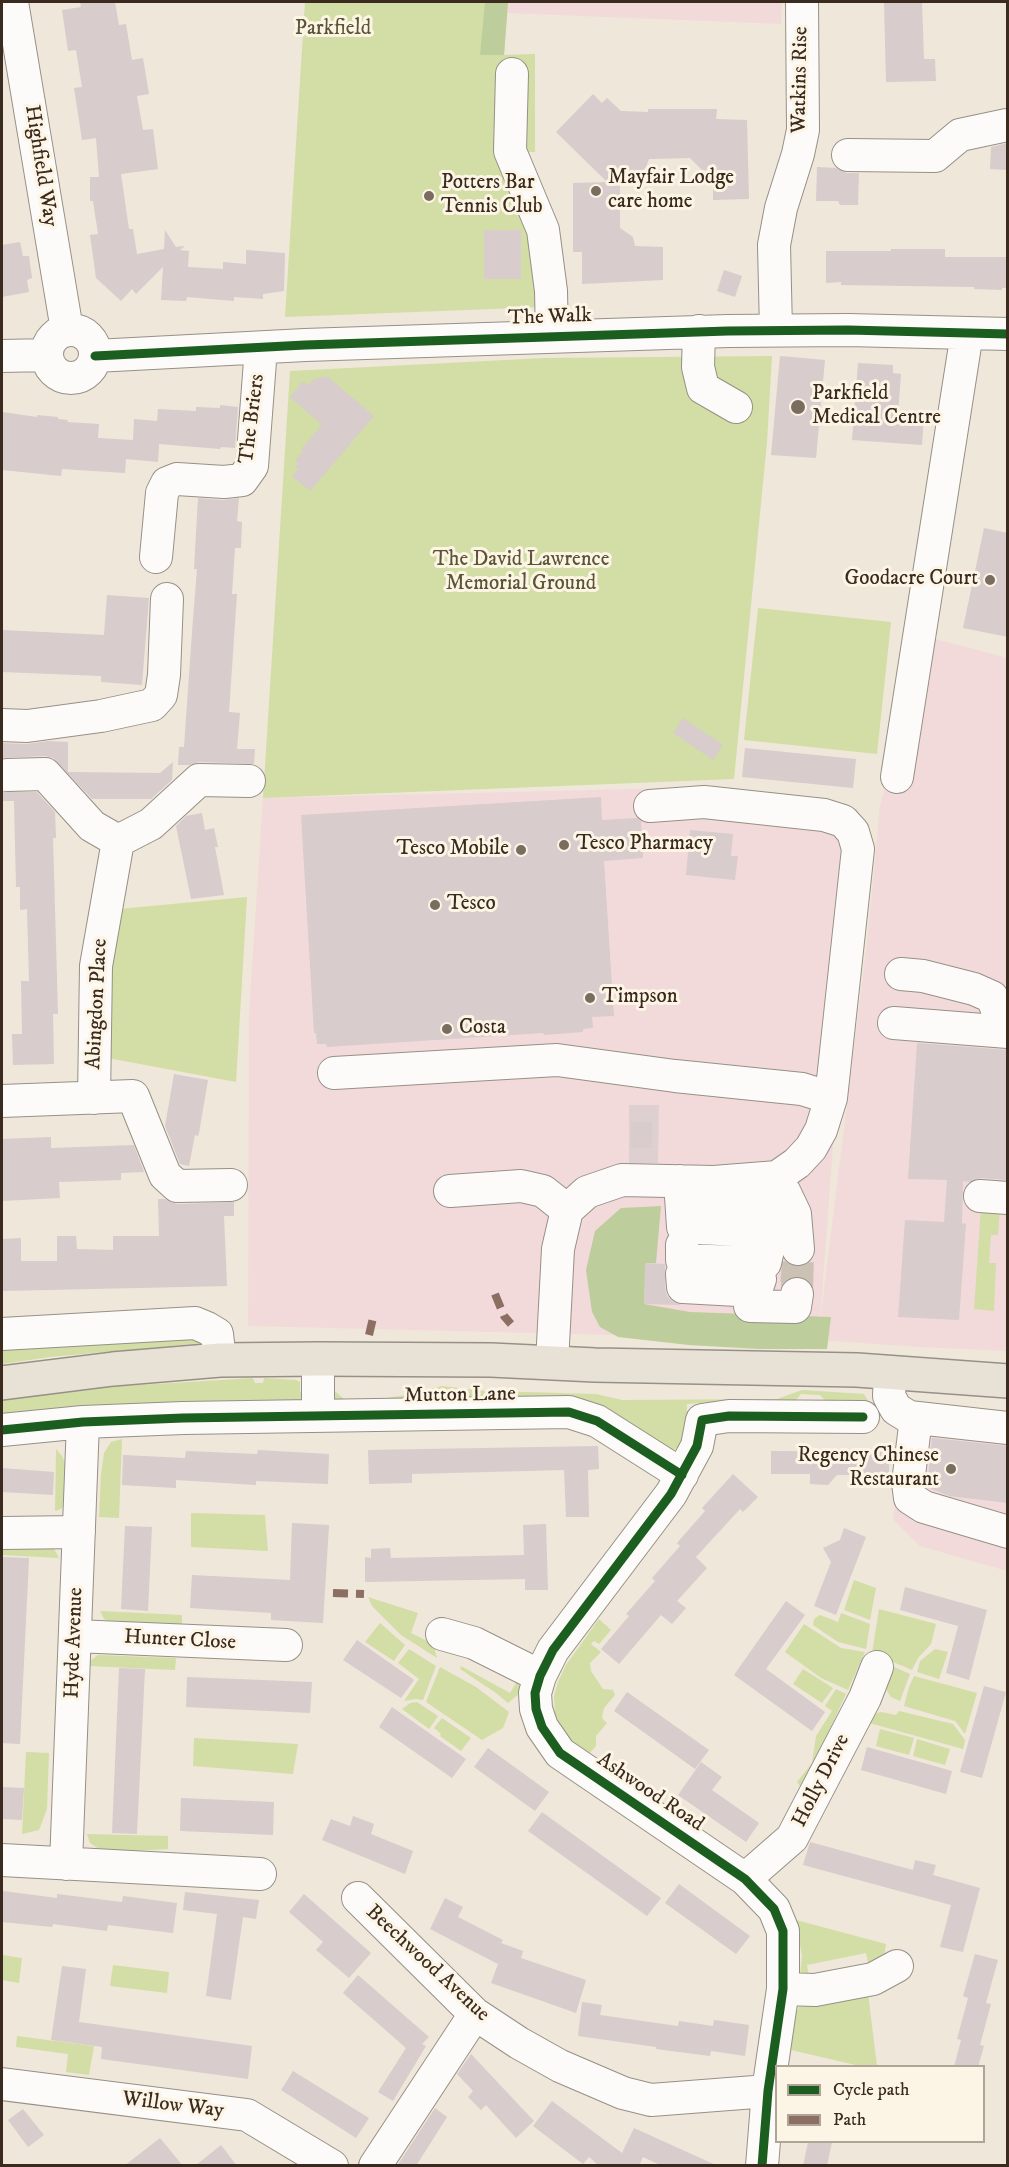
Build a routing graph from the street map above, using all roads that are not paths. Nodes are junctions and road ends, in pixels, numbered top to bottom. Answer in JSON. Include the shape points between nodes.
{"nodes":[{"id":1,"x":12,"y":2,"type":"edge"},
{"id":2,"x":802,"y":2,"type":"edge"},
{"id":3,"x":512,"y":74,"type":"dead end"},
{"id":4,"x":1006,"y":125,"type":"edge"},
{"id":5,"x":848,"y":154,"type":"dead end"},
{"id":6,"x":67,"y":330,"type":"junction"},
{"id":7,"x":776,"y":330,"type":"junction"},
{"id":8,"x":699,"y":331,"type":"junction"},
{"id":9,"x":967,"y":333,"type":"junction"},
{"id":10,"x":1008,"y":334,"type":"edge"},
{"id":11,"x":552,"y":336,"type":"junction"},
{"id":12,"x":261,"y":348,"type":"junction"},
{"id":13,"x":47,"y":355,"type":"junction"},
{"id":14,"x":2,"y":356,"type":"edge"},
{"id":15,"x":95,"y":356,"type":"junction"},
{"id":16,"x":736,"y":407,"type":"dead end"},
{"id":17,"x":156,"y":557,"type":"dead end"},
{"id":18,"x":167,"y":599,"type":"dead end"},
{"id":19,"x":14,"y":725,"type":"edge"},
{"id":20,"x":7,"y":775,"type":"dead end"},
{"id":21,"x":897,"y":777,"type":"dead end"},
{"id":22,"x":249,"y":781,"type":"dead end"},
{"id":23,"x":650,"y":806,"type":"dead end"},
{"id":24,"x":118,"y":841,"type":"junction"},
{"id":25,"x":901,"y":975,"type":"dead end"},
{"id":26,"x":1003,"y":1022,"type":"edge"},
{"id":27,"x":894,"y":1023,"type":"dead end"},
{"id":28,"x":334,"y":1073,"type":"dead end"},
{"id":29,"x":94,"y":1098,"type":"junction"},
{"id":30,"x":831,"y":1098,"type":"junction"},
{"id":31,"x":2,"y":1101,"type":"edge"},
{"id":32,"x":231,"y":1185,"type":"dead end"},
{"id":33,"x":450,"y":1191,"type":"dead end"},
{"id":34,"x":567,"y":1210,"type":"junction"},
{"id":35,"x":682,"y":1240,"type":"junction"},
{"id":36,"x":771,"y":1245,"type":"junction"},
{"id":37,"x":797,"y":1294,"type":"dead end"},
{"id":38,"x":2,"y":1334,"type":"edge"},
{"id":39,"x":318,"y":1359,"type":"junction"},
{"id":40,"x":220,"y":1360,"type":"junction"},
{"id":41,"x":552,"y":1363,"type":"junction"},
{"id":42,"x":890,"y":1373,"type":"junction"},
{"id":43,"x":1008,"y":1381,"type":"edge"},
{"id":44,"x":2,"y":1383,"type":"edge"},
{"id":45,"x":318,"y":1416,"type":"junction"},
{"id":46,"x":863,"y":1417,"type":"dead end"},
{"id":47,"x":916,"y":1418,"type":"junction"},
{"id":48,"x":83,"y":1422,"type":"junction"},
{"id":49,"x":1008,"y":1428,"type":"edge"},
{"id":50,"x":2,"y":1430,"type":"edge"},
{"id":51,"x":682,"y":1474,"type":"junction"},
{"id":52,"x":79,"y":1532,"type":"junction"},
{"id":53,"x":1008,"y":1532,"type":"edge"},
{"id":54,"x":2,"y":1533,"type":"edge"},
{"id":55,"x":442,"y":1634,"type":"dead end"},
{"id":56,"x":75,"y":1636,"type":"junction"},
{"id":57,"x":286,"y":1645,"type":"dead end"},
{"id":58,"x":877,"y":1667,"type":"dead end"},
{"id":59,"x":540,"y":1676,"type":"junction"},
{"id":60,"x":2,"y":1860,"type":"edge"},
{"id":61,"x":66,"y":1864,"type":"junction"},
{"id":62,"x":260,"y":1874,"type":"dead end"},
{"id":63,"x":745,"y":1879,"type":"junction"},
{"id":64,"x":358,"y":1898,"type":"dead end"},
{"id":65,"x":897,"y":1966,"type":"dead end"},
{"id":66,"x":783,"y":1989,"type":"junction"},
{"id":67,"x":475,"y":2014,"type":"junction"},
{"id":68,"x":2,"y":2084,"type":"edge"},
{"id":69,"x":768,"y":2091,"type":"junction"},
{"id":70,"x":332,"y":2166,"type":"edge"},
{"id":71,"x":375,"y":2166,"type":"edge"},
{"id":72,"x":762,"y":2166,"type":"edge"}],
"edges":[{"from":1,"to":6,"type":"street","name":"Highfield Way"},
{"from":2,"to":7,"type":"street","name":"Watkins Rise","via":[[803,130],[798,154],[798,193],[774,245]]},
{"from":3,"to":11,"type":"street","via":[[510,151],[543,230]]},
{"from":4,"to":5,"type":"street","via":[[960,135],[935,156]]},
{"from":6,"to":13,"type":"street","via":[[51,341]]},
{"from":6,"to":15,"type":"street","via":[[85,334]]},
{"from":7,"to":8,"type":"street","name":"The Walk"},
{"from":7,"to":9,"type":"street","name":"The Walk"},
{"from":8,"to":11,"type":"street","name":"The Walk"},
{"from":8,"to":16,"type":"street","via":[[698,367],[703,388]]},
{"from":9,"to":10,"type":"street","name":"The Walk"},
{"from":9,"to":21,"type":"street"},
{"from":11,"to":12,"type":"street","name":"The Walk"},
{"from":12,"to":15,"type":"street","name":"The Walk"},
{"from":12,"to":17,"type":"street","name":"The Briers","via":[[252,466],[242,480],[177,479],[167,483],[162,493]]},
{"from":13,"to":14,"type":"street"},
{"from":13,"to":15,"type":"street","via":[[59,375],[74,378],[88,370]]},
{"from":18,"to":19,"type":"street","via":[[164,675],[161,695],[152,705],[101,716]]},
{"from":20,"to":24,"type":"street","via":[[45,774],[92,826]]},
{"from":22,"to":24,"type":"street","via":[[198,780],[151,824]]},
{"from":23,"to":30,"type":"street","via":[[704,802],[824,815],[843,821],[853,832],[858,849]]},
{"from":24,"to":29,"type":"street","name":"Abingdon Place","via":[[96,966]]},
{"from":25,"to":26,"type":"street","via":[[923,976],[992,997]]},
{"from":26,"to":27,"type":"street"},
{"from":28,"to":30,"type":"street","via":[[557,1060],[802,1089]]},
{"from":29,"to":31,"type":"street"},
{"from":29,"to":32,"type":"street","via":[[133,1096],[165,1175],[177,1186]]},
{"from":30,"to":36,"type":"street","via":[[821,1130],[797,1163]]},
{"from":33,"to":34,"type":"street","via":[[521,1186],[543,1191]]},
{"from":34,"to":35,"type":"street","via":[[587,1192],[622,1180]]},
{"from":34,"to":41,"type":"street","via":[[558,1249]]},
{"from":35,"to":36,"type":"street"},
{"from":35,"to":36,"type":"street"},
{"from":35,"to":36,"type":"street","via":[[714,1182]]},
{"from":36,"to":37,"type":"street","via":[[795,1307]]},
{"from":38,"to":40,"type":"street","via":[[195,1323],[217,1334]]},
{"from":39,"to":40,"type":"main road","name":"Mutton Lane"},
{"from":39,"to":41,"type":"main road","name":"Mutton Lane"},
{"from":39,"to":45,"type":"street"},
{"from":40,"to":44,"type":"main road","name":"Mutton Lane"},
{"from":41,"to":42,"type":"main road","name":"Mutton Lane"},
{"from":42,"to":43,"type":"main road","name":"Mutton Lane"},
{"from":42,"to":47,"type":"street","via":[[889,1396],[896,1409]]},
{"from":45,"to":48,"type":"street","name":"Mutton Lane"},
{"from":45,"to":51,"type":"street","name":"Mutton Lane","via":[[569,1412],[597,1421]]},
{"from":46,"to":51,"type":"street","via":[[729,1416],[702,1420],[697,1446]]},
{"from":47,"to":49,"type":"street"},
{"from":47,"to":53,"type":"street","via":[[908,1483],[910,1498],[924,1507]]},
{"from":48,"to":50,"type":"street","name":"Mutton Lane"},
{"from":48,"to":52,"type":"street","name":"Hyde Avenue"},
{"from":51,"to":59,"type":"street","name":"Ashwood Road","via":[[553,1650]]},
{"from":52,"to":54,"type":"street"},
{"from":52,"to":56,"type":"street","name":"Hyde Avenue"},
{"from":55,"to":59,"type":"street","via":[[474,1643]]},
{"from":56,"to":57,"type":"street","name":"Hunter Close"},
{"from":56,"to":61,"type":"street","name":"Hyde Avenue"},
{"from":58,"to":63,"type":"street","name":"Holly Drive","via":[[865,1698],[792,1838]]},
{"from":59,"to":63,"type":"street","name":"Ashwood Road","via":[[536,1709],[542,1727],[560,1753]]},
{"from":60,"to":61,"type":"street"},
{"from":61,"to":62,"type":"street"},
{"from":63,"to":66,"type":"street","name":"Ashwood Road","via":[[774,1909],[783,1931]]},
{"from":64,"to":67,"type":"street","name":"Beechwood Avenue"},
{"from":65,"to":66,"type":"street","via":[[873,1978],[815,1990]]},
{"from":66,"to":69,"type":"street","name":"Ashwood Road"},
{"from":67,"to":69,"type":"street","name":"Beechwood Avenue","via":[[560,2066],[623,2093],[651,2100]]},
{"from":67,"to":71,"type":"street"},
{"from":68,"to":70,"type":"street","name":"Willow Way","via":[[247,2115]]},
{"from":69,"to":72,"type":"street","name":"Ashwood Road"}]}
